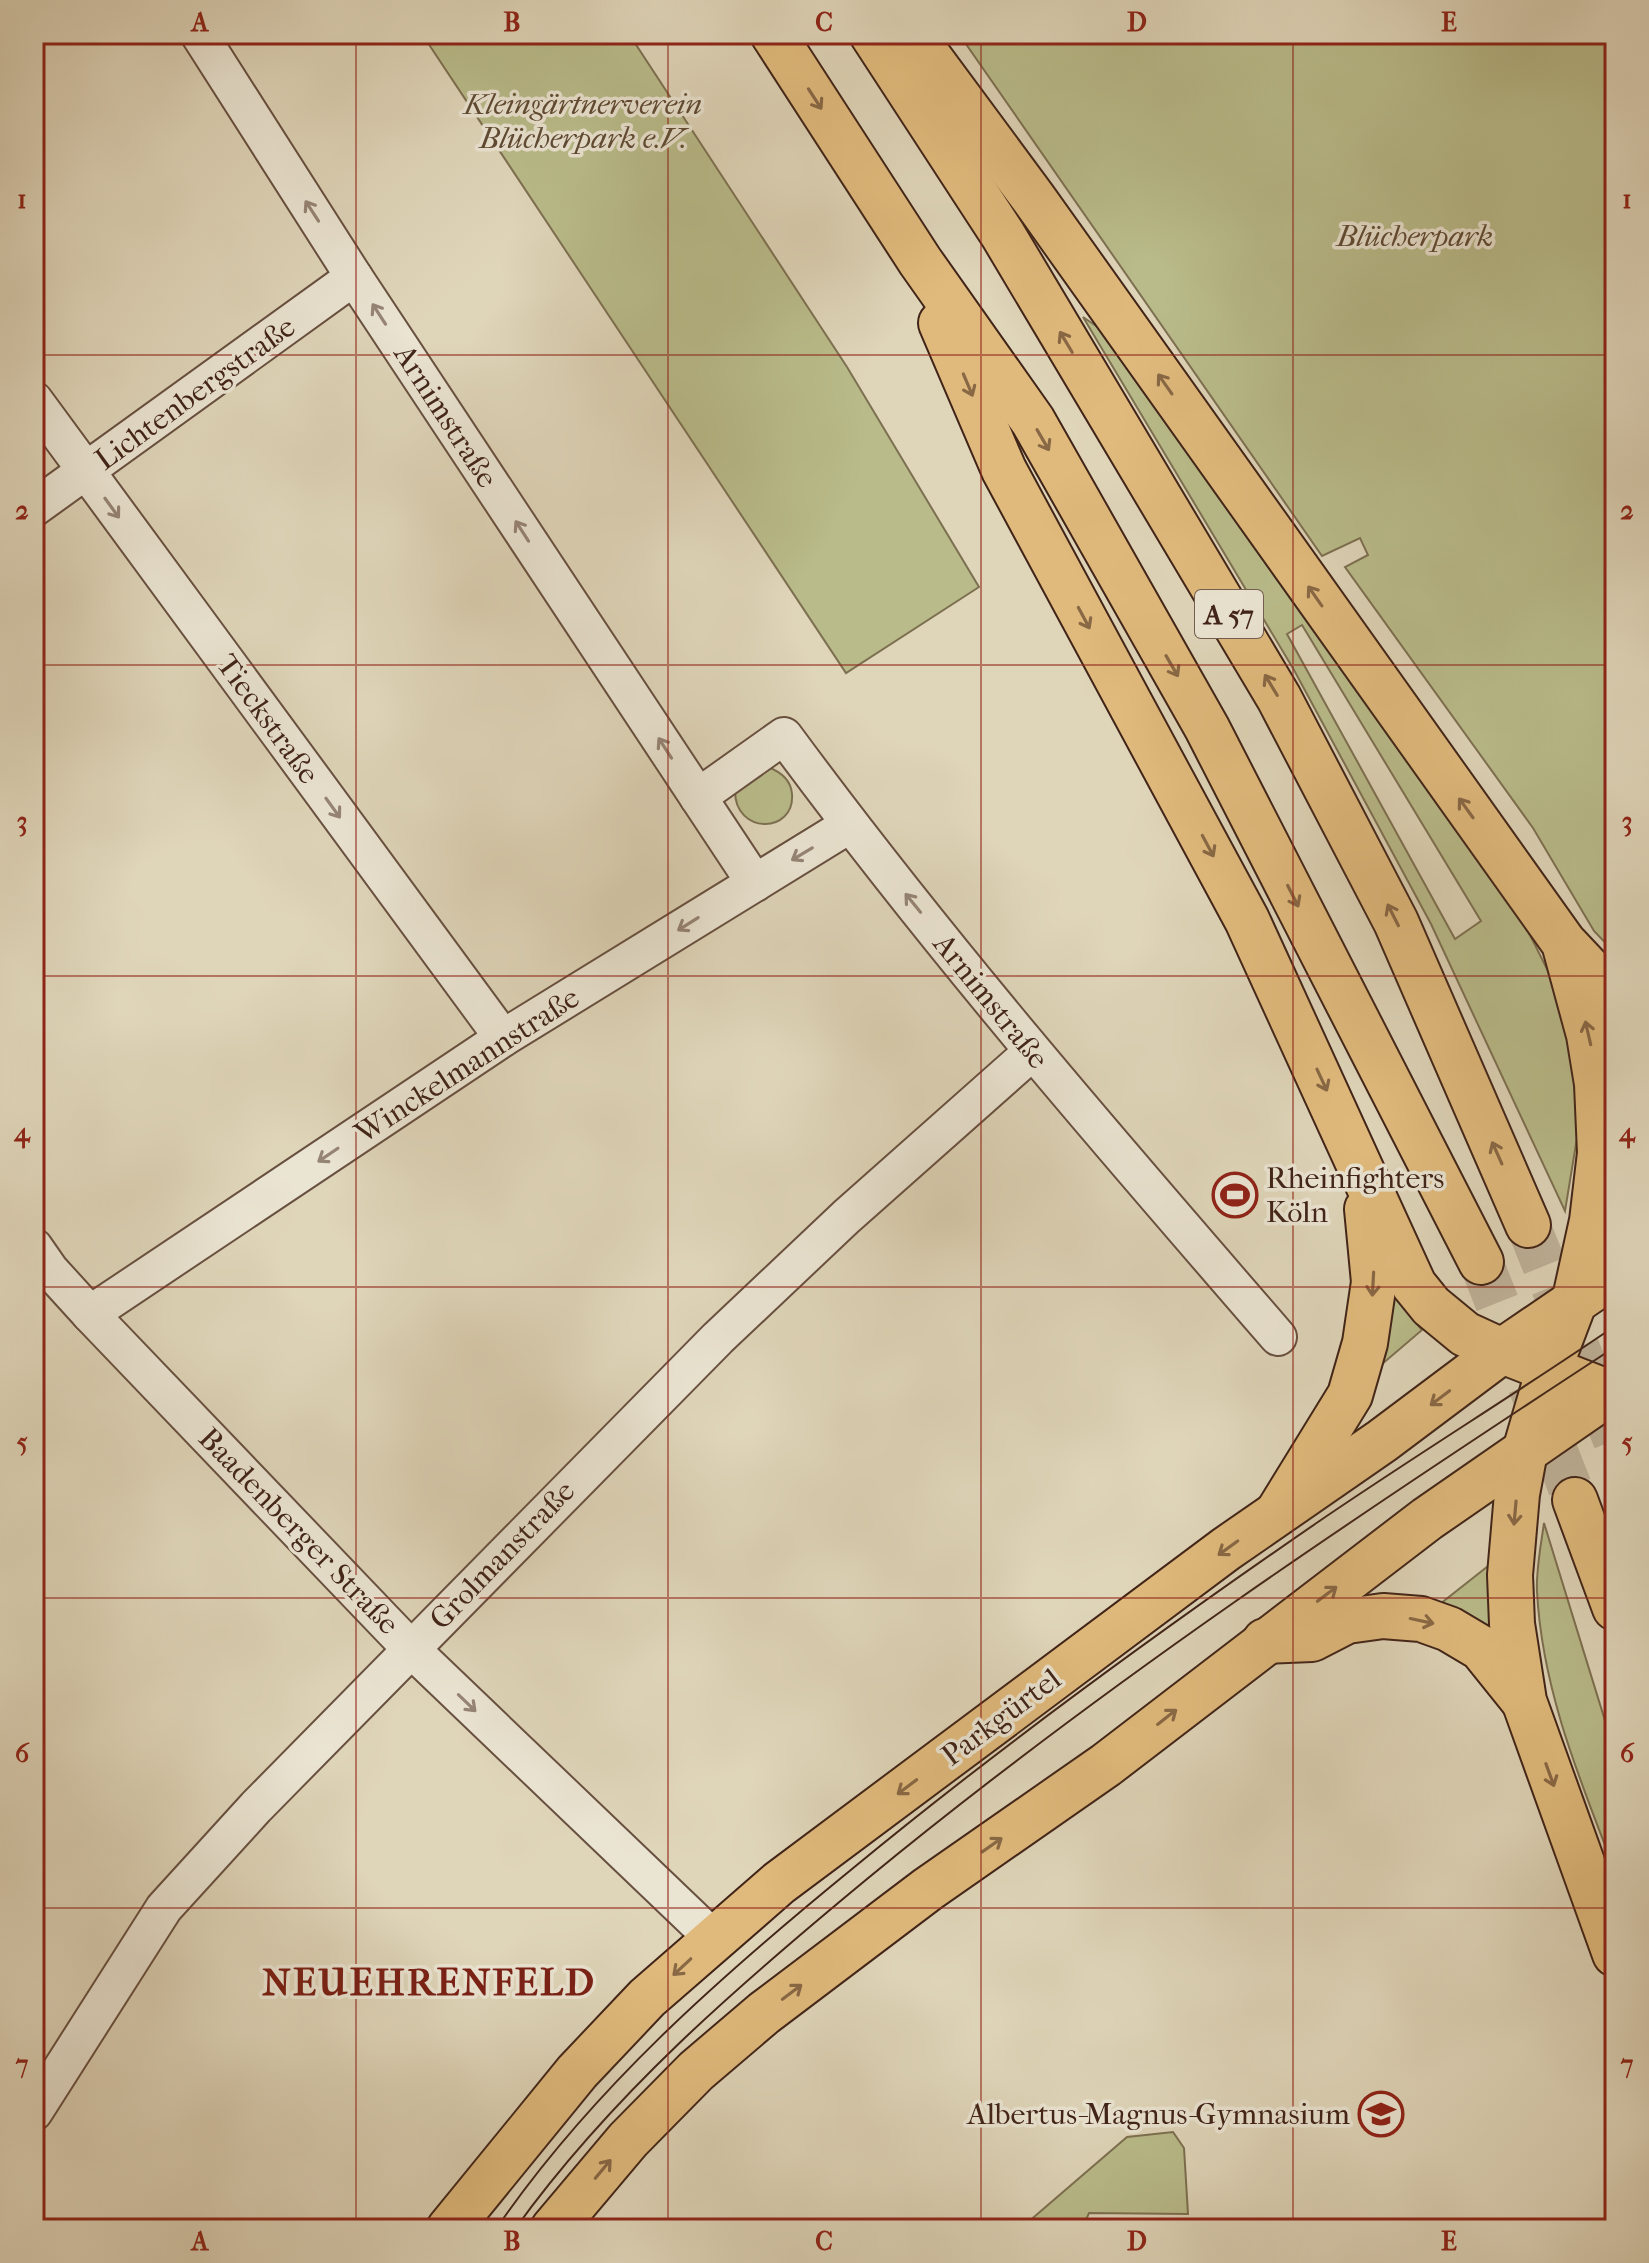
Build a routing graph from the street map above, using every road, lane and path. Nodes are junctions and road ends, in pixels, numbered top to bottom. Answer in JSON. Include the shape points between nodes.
{"nodes":[{"id":1,"x":199,"y":34,"type":"edge"},
{"id":2,"x":773,"y":34,"type":"edge"},
{"id":3,"x":872,"y":34,"type":"edge"},
{"id":4,"x":912,"y":34,"type":"edge"},
{"id":5,"x":920,"y":261,"type":"junction"},
{"id":6,"x":354,"y":277,"type":"junction"},
{"id":7,"x":34,"y":400,"type":"edge"},
{"id":8,"x":86,"y":472,"type":"junction"},
{"id":9,"x":34,"y":508,"type":"edge"},
{"id":10,"x":698,"y":797,"type":"junction"},
{"id":11,"x":849,"y":825,"type":"junction"},
{"id":12,"x":755,"y":883,"type":"junction"},
{"id":13,"x":1564,"y":943,"type":"junction"},
{"id":14,"x":1615,"y":997,"type":"edge"},
{"id":15,"x":503,"y":1038,"type":"junction"},
{"id":16,"x":1032,"y":1052,"type":"junction"},
{"id":17,"x":1344,"y":1126,"type":"junction"},
{"id":18,"x":1528,"y":1225,"type":"tunnel mouth"},
{"id":19,"x":34,"y":1247,"type":"edge"},
{"id":20,"x":1481,"y":1262,"type":"tunnel mouth"},
{"id":21,"x":1615,"y":1274,"type":"edge"},
{"id":22,"x":1574,"y":1303,"type":"junction"},
{"id":23,"x":90,"y":1314,"type":"junction"},
{"id":24,"x":1278,"y":1337,"type":"dead end"},
{"id":25,"x":1502,"y":1351,"type":"junction"},
{"id":26,"x":1549,"y":1369,"type":"junction"},
{"id":27,"x":1613,"y":1392,"type":"edge"},
{"id":28,"x":1525,"y":1451,"type":"junction"},
{"id":29,"x":1575,"y":1500,"type":"tunnel mouth"},
{"id":30,"x":1278,"y":1512,"type":"junction"},
{"id":31,"x":1615,"y":1608,"type":"edge"},
{"id":32,"x":1265,"y":1641,"type":"junction"},
{"id":33,"x":411,"y":1649,"type":"junction"},
{"id":34,"x":1524,"y":1701,"type":"junction"},
{"id":35,"x":713,"y":1938,"type":"junction"},
{"id":36,"x":1615,"y":1954,"type":"edge"},
{"id":37,"x":34,"y":2112,"type":"edge"},
{"id":38,"x":449,"y":2229,"type":"edge"},
{"id":39,"x":553,"y":2229,"type":"edge"}],
"edges":[{"from":6,"to":1,"type":"street","name":"Arnimstraße","one_way":true},
{"from":2,"to":5,"type":"main road","number":"A 57","one_way":true},
{"from":18,"to":3,"type":"main road","number":"A 57","one_way":true,"via":[[1396,922],[1279,698],[1003,235]]},
{"from":13,"to":4,"type":"main road","one_way":true},
{"from":5,"to":17,"type":"main road","one_way":true,"via":[[1004,470],[1247,920]]},
{"from":5,"to":20,"type":"main road","number":"A 57","one_way":true,"via":[[1033,421],[1199,715]]},
{"from":6,"to":8,"type":"street","name":"Lichtenbergstraße"},
{"from":10,"to":6,"type":"street","name":"Arnimstraße","one_way":true},
{"from":7,"to":8,"type":"street","name":"Tieckstraße"},
{"from":8,"to":9,"type":"street","name":"Lichtenbergstraße"},
{"from":8,"to":15,"type":"street","name":"Tieckstraße","one_way":true},
{"from":10,"to":11,"type":"street","name":"Arnimstraße","via":[[784,736]]},
{"from":10,"to":12,"type":"street","name":"Arnimstraße"},
{"from":11,"to":12,"type":"street","name":"Winckelmannstraße","one_way":true},
{"from":16,"to":11,"type":"street","name":"Arnimstraße","one_way":true},
{"from":12,"to":15,"type":"street","name":"Winckelmannstraße","one_way":true},
{"from":13,"to":14,"type":"main road"},
{"from":22,"to":13,"type":"main road","one_way":true,"via":[[1600,1153],[1589,1035]]},
{"from":15,"to":23,"type":"street","name":"Winckelmannstraße","one_way":true},
{"from":16,"to":24,"type":"street","name":"Arnimstraße"},
{"from":16,"to":33,"type":"street","name":"Grolmanstraße","via":[[718,1338]]},
{"from":17,"to":25,"type":"main road","via":[[1414,1285],[1465,1334]]},
{"from":17,"to":30,"type":"main road","one_way":true,"via":[[1368,1213],[1374,1282],[1370,1314],[1350,1395]]},
{"from":19,"to":23,"type":"street","name":"Baadenberger Straße"},
{"from":21,"to":22,"type":"main road","name":"Parkgürtel"},
{"from":22,"to":25,"type":"main road","name":"Parkgürtel"},
{"from":22,"to":26,"type":"main road"},
{"from":23,"to":33,"type":"street","name":"Baadenberger Straße"},
{"from":25,"to":26,"type":"main road"},
{"from":25,"to":30,"type":"main road","name":"Parkgürtel","one_way":true},
{"from":26,"to":27,"type":"main road"},
{"from":26,"to":28,"type":"main road"},
{"from":27,"to":28,"type":"main road"},
{"from":32,"to":28,"type":"main road","one_way":true},
{"from":28,"to":34,"type":"main road","one_way":true,"via":[[1510,1575]]},
{"from":29,"to":31,"type":"main road"},
{"from":30,"to":35,"type":"main road","name":"Parkgürtel","one_way":true,"via":[[779,1883]]},
{"from":32,"to":34,"type":"main road","one_way":true,"via":[[1312,1639],[1347,1621],[1383,1616],[1421,1619],[1481,1648]]},
{"from":39,"to":32,"type":"main road","one_way":true,"via":[[628,2140],[696,2071],[764,2013],[1106,1765]]},
{"from":33,"to":35,"type":"street","name":"Baadenberger Straße","one_way":true},
{"from":33,"to":37,"type":"street","name":"Grolmanstraße","via":[[164,1908]]},
{"from":34,"to":36,"type":"main road","one_way":true},
{"from":35,"to":38,"type":"main road","name":"Parkgürtel","one_way":true,"via":[[577,2072]]}]}
